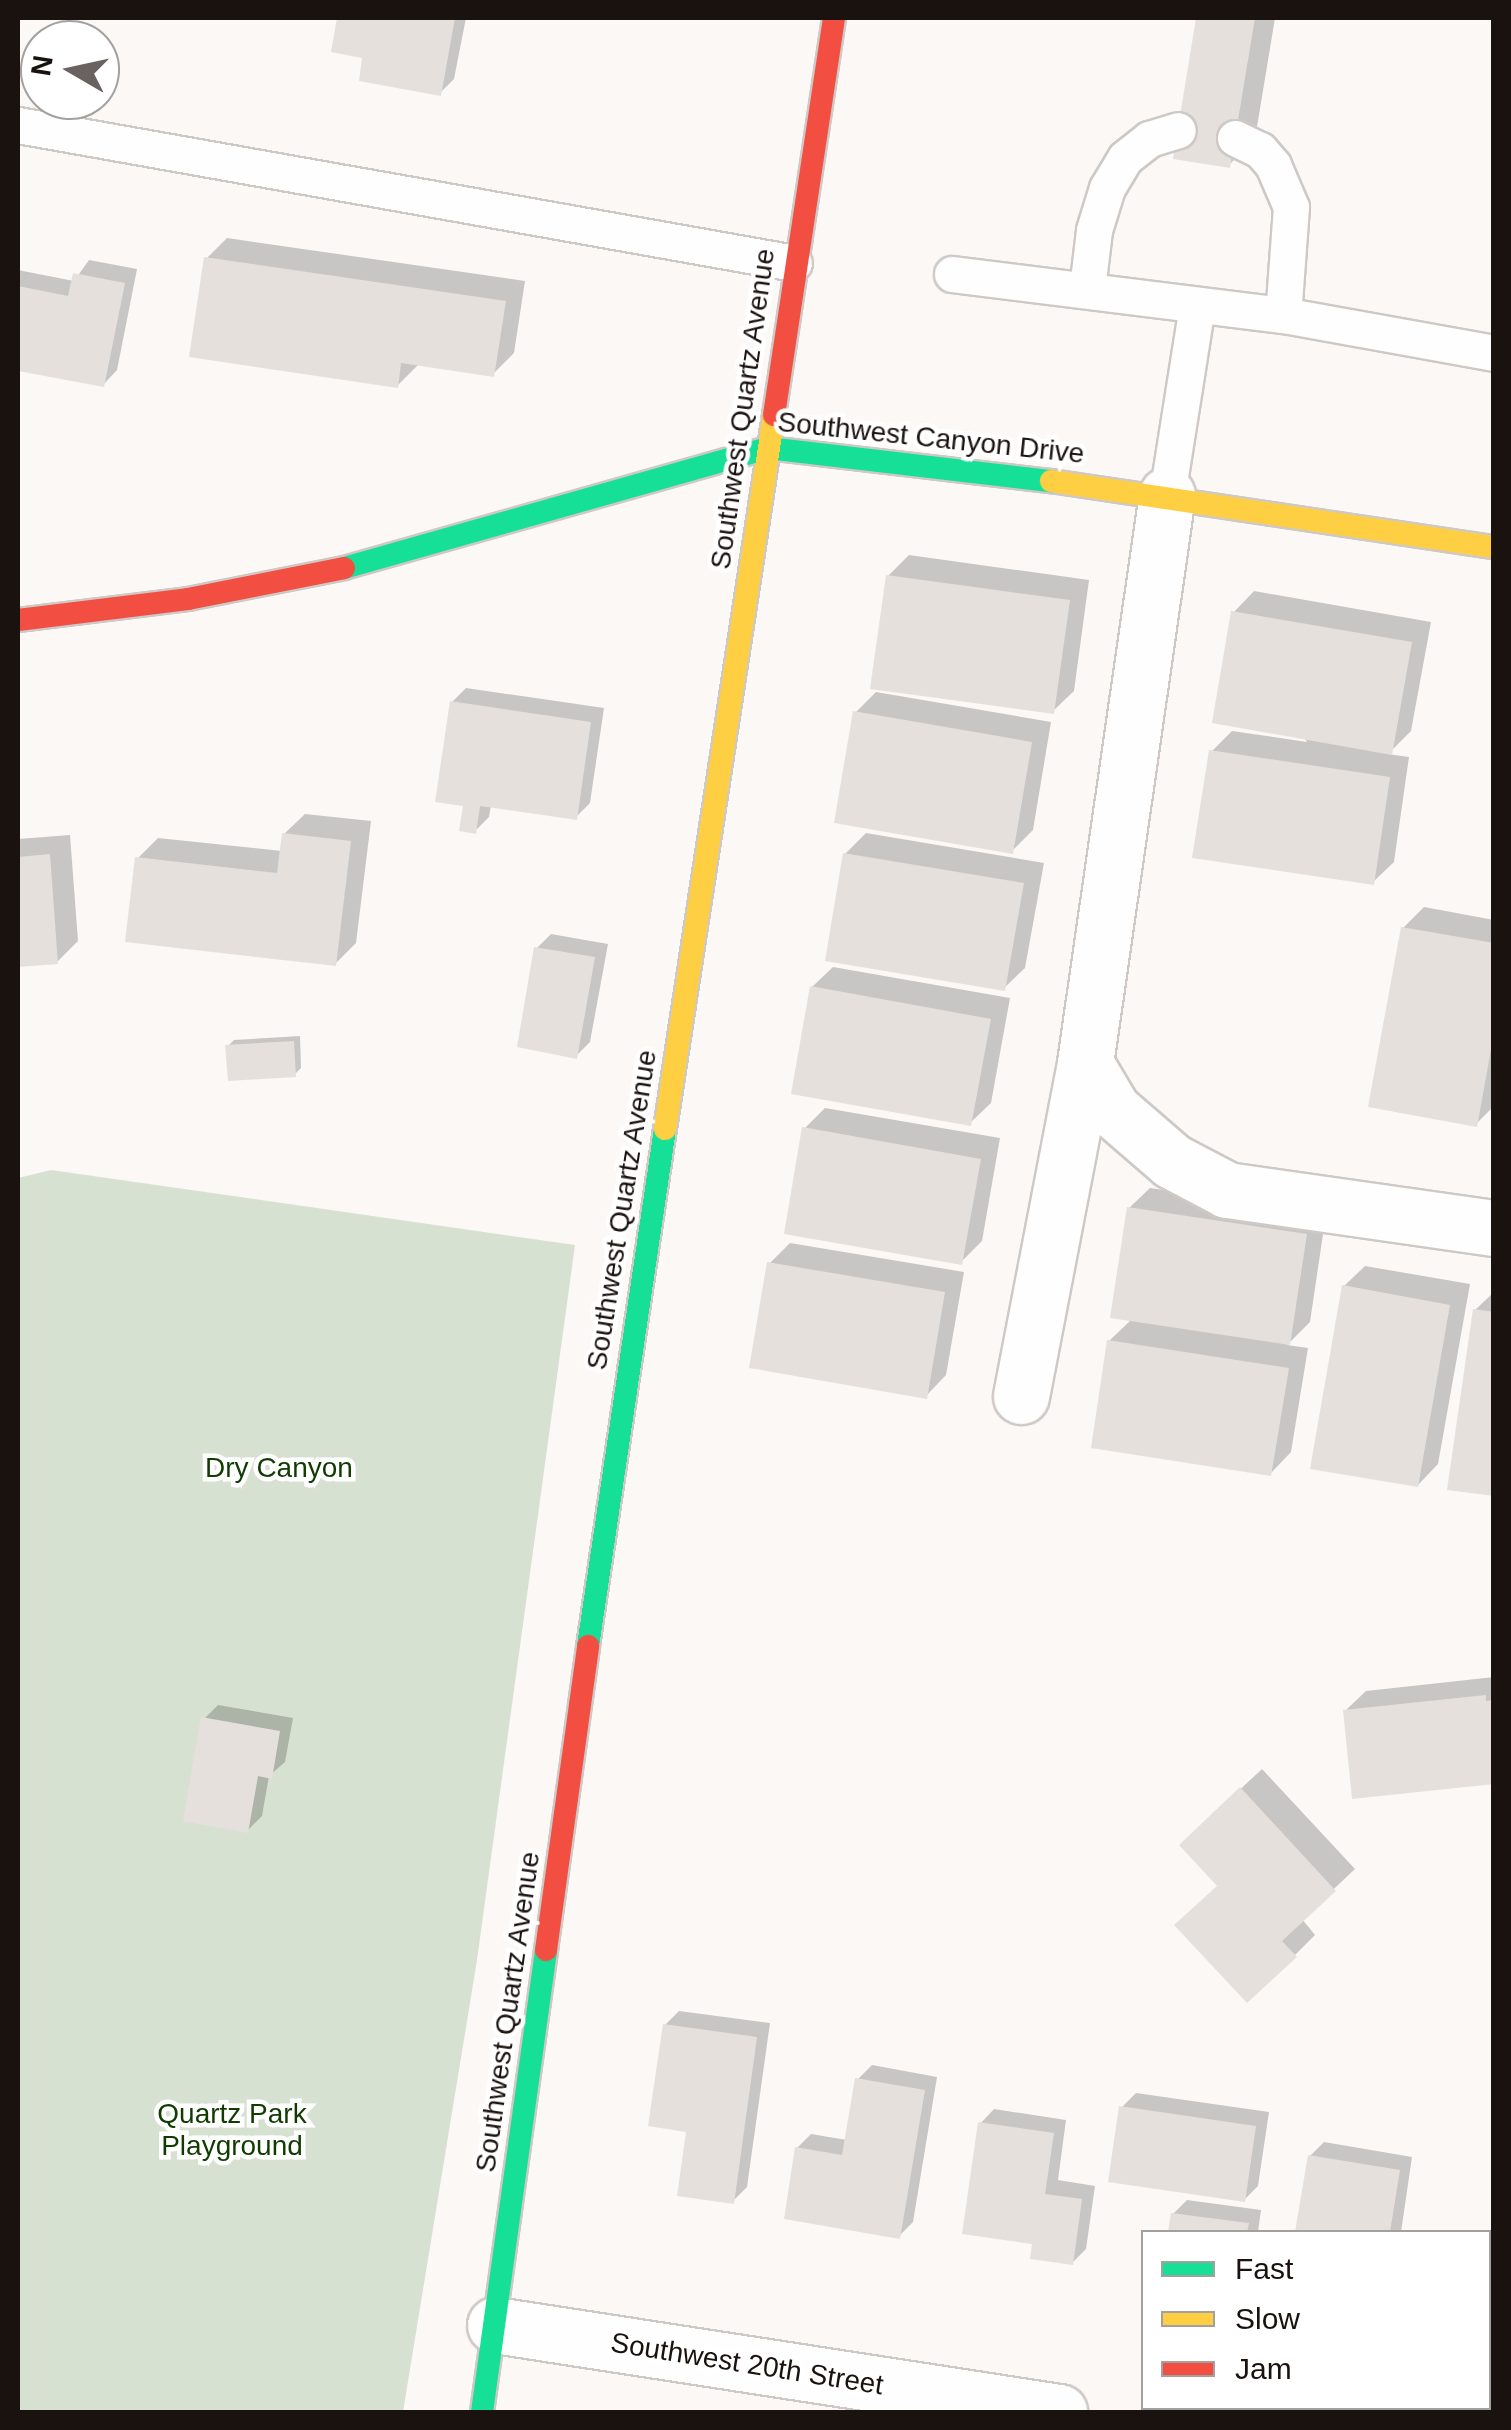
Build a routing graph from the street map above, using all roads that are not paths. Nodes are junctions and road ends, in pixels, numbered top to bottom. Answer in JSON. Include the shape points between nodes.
{"nodes":[{"id":1,"x":834,"y":18,"type":"edge"},
{"id":2,"x":18,"y":125,"type":"edge"},
{"id":3,"x":1178,"y":130,"type":"dead end"},
{"id":4,"x":1235,"y":138,"type":"dead end"},
{"id":5,"x":794,"y":263,"type":"junction"},
{"id":6,"x":952,"y":274,"type":"dead end"},
{"id":7,"x":1087,"y":289,"type":"junction"},
{"id":8,"x":1197,"y":305,"type":"junction"},
{"id":9,"x":1283,"y":314,"type":"junction"},
{"id":10,"x":1494,"y":353,"type":"edge"},
{"id":11,"x":768,"y":448,"type":"junction"},
{"id":12,"x":1167,"y":495,"type":"junction"},
{"id":13,"x":1494,"y":547,"type":"edge"},
{"id":14,"x":18,"y":620,"type":"edge"},
{"id":15,"x":1085,"y":1063,"type":"junction"},
{"id":16,"x":1494,"y":1228,"type":"edge"},
{"id":17,"x":1020,"y":1396,"type":"dead end"},
{"id":18,"x":495,"y":2325,"type":"junction"},
{"id":19,"x":482,"y":2412,"type":"edge"},
{"id":20,"x":1058,"y":2412,"type":"edge"}],
"edges":[{"from":1,"to":5,"type":"street","name":"Southwest Quartz Avenue"},
{"from":2,"to":5,"type":"lane"},
{"from":3,"to":7,"type":"lane","via":[[1149,139],[1125,158],[1107,188]]},
{"from":4,"to":9,"type":"lane","via":[[1273,165],[1292,207]]},
{"from":5,"to":11,"type":"street","name":"Southwest Quartz Avenue"},
{"from":6,"to":7,"type":"lane"},
{"from":7,"to":8,"type":"lane"},
{"from":8,"to":9,"type":"lane"},
{"from":8,"to":12,"type":"lane"},
{"from":9,"to":10,"type":"lane"},
{"from":11,"to":12,"type":"street","name":"Southwest Canyon Drive"},
{"from":11,"to":14,"type":"street","name":"Southwest Canyon Drive","via":[[358,565],[188,600]]},
{"from":11,"to":18,"type":"street","name":"Southwest Quartz Avenue","via":[[613,1469]]},
{"from":12,"to":13,"type":"street","name":"Southwest Canyon Drive"},
{"from":12,"to":15,"type":"street"},
{"from":15,"to":16,"type":"street","via":[[1113,1110],[1172,1162],[1227,1190]]},
{"from":15,"to":17,"type":"street"},
{"from":18,"to":19,"type":"street","name":"Southwest Quartz Avenue"},
{"from":18,"to":20,"type":"street","name":"Southwest 20th Street"}]}
